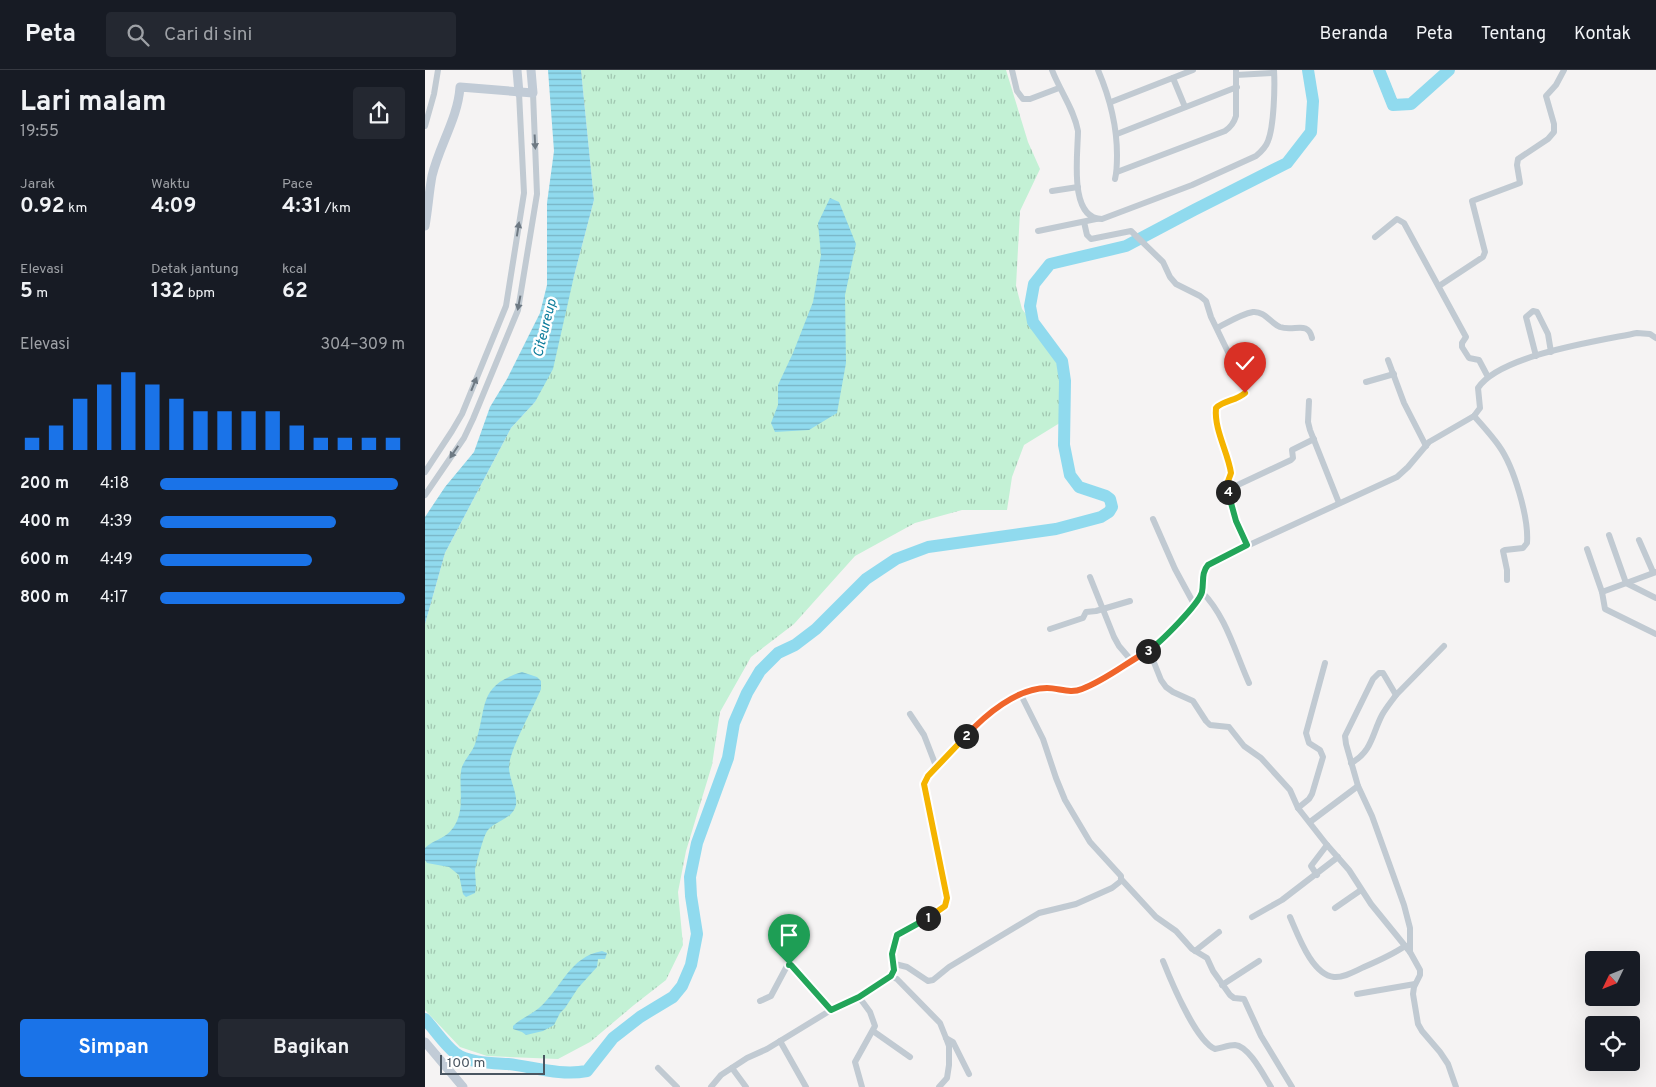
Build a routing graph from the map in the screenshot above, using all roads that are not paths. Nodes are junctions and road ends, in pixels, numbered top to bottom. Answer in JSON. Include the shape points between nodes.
{"nodes":[{"id":1,"x":438,"y":70,"type":"edge"},
{"id":2,"x":517,"y":70,"type":"edge"},
{"id":3,"x":531,"y":70,"type":"edge"},
{"id":4,"x":1012,"y":70,"type":"edge"},
{"id":5,"x":1052,"y":70,"type":"edge"},
{"id":6,"x":1193,"y":70,"type":"edge"},
{"id":7,"x":1564,"y":70,"type":"edge"},
{"id":8,"x":1101,"y":71,"type":"edge"},
{"id":9,"x":1274,"y":72,"type":"edge"},
{"id":10,"x":1236,"y":73,"type":"edge"},
{"id":11,"x":1173,"y":78,"type":"junction"},
{"id":12,"x":1237,"y":87,"type":"junction"},
{"id":13,"x":1059,"y":88,"type":"junction"},
{"id":14,"x":519,"y":93,"type":"junction"},
{"id":15,"x":533,"y":94,"type":"junction"},
{"id":16,"x":1111,"y":102,"type":"junction"},
{"id":17,"x":1185,"y":107,"type":"junction"},
{"id":18,"x":425,"y":126,"type":"edge"},
{"id":19,"x":1117,"y":134,"type":"junction"},
{"id":20,"x":1077,"y":187,"type":"junction"},
{"id":21,"x":1052,"y":191,"type":"dead end"},
{"id":22,"x":1096,"y":219,"type":"junction"},
{"id":23,"x":1084,"y":222,"type":"junction"},
{"id":24,"x":425,"y":226,"type":"edge"},
{"id":25,"x":1039,"y":231,"type":"dead end"},
{"id":26,"x":1375,"y":238,"type":"dead end"},
{"id":27,"x":1439,"y":286,"type":"junction"},
{"id":28,"x":1217,"y":328,"type":"junction"},
{"id":29,"x":1312,"y":338,"type":"dead end"},
{"id":30,"x":1656,"y":338,"type":"edge"},
{"id":31,"x":1551,"y":352,"type":"junction"},
{"id":32,"x":1536,"y":356,"type":"junction"},
{"id":33,"x":1388,"y":360,"type":"dead end"},
{"id":34,"x":1394,"y":374,"type":"junction"},
{"id":35,"x":1488,"y":377,"type":"junction"},
{"id":36,"x":1367,"y":382,"type":"dead end"},
{"id":37,"x":1309,"y":401,"type":"dead end"},
{"id":38,"x":461,"y":414,"type":"junction"},
{"id":39,"x":1475,"y":416,"type":"junction"},
{"id":40,"x":473,"y":419,"type":"junction"},
{"id":41,"x":1314,"y":439,"type":"junction"},
{"id":42,"x":1425,"y":446,"type":"junction"},
{"id":43,"x":425,"y":472,"type":"edge"},
{"id":44,"x":1227,"y":490,"type":"junction"},
{"id":45,"x":425,"y":495,"type":"edge"},
{"id":46,"x":1339,"y":503,"type":"junction"},
{"id":47,"x":1153,"y":519,"type":"dead end"},
{"id":48,"x":1609,"y":534,"type":"dead end"},
{"id":49,"x":1639,"y":540,"type":"dead end"},
{"id":50,"x":1247,"y":545,"type":"junction"},
{"id":51,"x":1587,"y":549,"type":"dead end"},
{"id":52,"x":1655,"y":572,"type":"edge"},
{"id":53,"x":1090,"y":577,"type":"dead end"},
{"id":54,"x":1507,"y":580,"type":"dead end"},
{"id":55,"x":1626,"y":583,"type":"junction"},
{"id":56,"x":1202,"y":592,"type":"junction"},
{"id":57,"x":1602,"y":592,"type":"junction"},
{"id":58,"x":1656,"y":598,"type":"edge"},
{"id":59,"x":1130,"y":601,"type":"dead end"},
{"id":60,"x":1194,"y":604,"type":"junction"},
{"id":61,"x":1104,"y":609,"type":"junction"},
{"id":62,"x":1050,"y":629,"type":"dead end"},
{"id":63,"x":1656,"y":634,"type":"edge"},
{"id":64,"x":1444,"y":646,"type":"dead end"},
{"id":65,"x":1149,"y":650,"type":"junction"},
{"id":66,"x":1131,"y":660,"type":"junction"},
{"id":67,"x":1325,"y":663,"type":"dead end"},
{"id":68,"x":1249,"y":683,"type":"dead end"},
{"id":69,"x":1021,"y":694,"type":"junction"},
{"id":70,"x":1396,"y":696,"type":"junction"},
{"id":71,"x":910,"y":714,"type":"dead end"},
{"id":72,"x":1351,"y":763,"type":"junction"},
{"id":73,"x":936,"y":766,"type":"junction"},
{"id":74,"x":1358,"y":786,"type":"junction"},
{"id":75,"x":1298,"y":808,"type":"junction"},
{"id":76,"x":1310,"y":822,"type":"junction"},
{"id":77,"x":1327,"y":845,"type":"junction"},
{"id":78,"x":1338,"y":857,"type":"junction"},
{"id":79,"x":1317,"y":875,"type":"junction"},
{"id":80,"x":1121,"y":879,"type":"junction"},
{"id":81,"x":1361,"y":890,"type":"junction"},
{"id":82,"x":1335,"y":908,"type":"dead end"},
{"id":83,"x":1252,"y":917,"type":"dead end"},
{"id":84,"x":1290,"y":917,"type":"dead end"},
{"id":85,"x":1219,"y":932,"type":"dead end"},
{"id":86,"x":1405,"y":946,"type":"junction"},
{"id":87,"x":1195,"y":951,"type":"junction"},
{"id":88,"x":1410,"y":952,"type":"junction"},
{"id":89,"x":1163,"y":961,"type":"dead end"},
{"id":90,"x":1259,"y":962,"type":"dead end"},
{"id":91,"x":895,"y":964,"type":"junction"},
{"id":92,"x":891,"y":976,"type":"junction"},
{"id":93,"x":1415,"y":984,"type":"junction"},
{"id":94,"x":1222,"y":985,"type":"junction"},
{"id":95,"x":1357,"y":994,"type":"dead end"},
{"id":96,"x":859,"y":997,"type":"junction"},
{"id":97,"x":760,"y":1001,"type":"dead end"},
{"id":98,"x":831,"y":1010,"type":"junction"},
{"id":99,"x":873,"y":1031,"type":"junction"},
{"id":100,"x":946,"y":1038,"type":"junction"},
{"id":101,"x":780,"y":1041,"type":"junction"},
{"id":102,"x":425,"y":1042,"type":"edge"},
{"id":103,"x":910,"y":1057,"type":"dead end"},
{"id":104,"x":658,"y":1068,"type":"dead end"},
{"id":105,"x":732,"y":1068,"type":"junction"},
{"id":106,"x":969,"y":1074,"type":"dead end"},
{"id":107,"x":463,"y":1087,"type":"edge"},
{"id":108,"x":677,"y":1087,"type":"edge"},
{"id":109,"x":711,"y":1087,"type":"edge"},
{"id":110,"x":746,"y":1087,"type":"edge"},
{"id":111,"x":806,"y":1087,"type":"edge"},
{"id":112,"x":861,"y":1087,"type":"edge"},
{"id":113,"x":939,"y":1087,"type":"edge"},
{"id":114,"x":1271,"y":1087,"type":"edge"},
{"id":115,"x":1292,"y":1087,"type":"edge"},
{"id":116,"x":1456,"y":1087,"type":"edge"}],
"edges":[{"from":1,"to":18,"type":"street"},
{"from":2,"to":14,"type":"street"},
{"from":3,"to":15,"type":"street"},
{"from":4,"to":13,"type":"street","via":[[1017,91],[1023,99]]},
{"from":5,"to":13,"type":"street"},
{"from":6,"to":11,"type":"street"},
{"from":7,"to":27,"type":"street","via":[[1546,96],[1554,132],[1518,159],[1520,183],[1472,201],[1485,252],[1483,257]]},
{"from":8,"to":16,"type":"street"},
{"from":9,"to":10,"type":"street"},
{"from":9,"to":22,"type":"street","via":[[1271,131],[1261,152],[1192,185],[1111,217]]},
{"from":10,"to":12,"type":"street"},
{"from":11,"to":16,"type":"street"},
{"from":11,"to":17,"type":"street"},
{"from":12,"to":17,"type":"street"},
{"from":12,"to":19,"type":"street","via":[[1236,116],[1231,127],[1116,175]]},
{"from":13,"to":20,"type":"street","via":[[1074,115],[1078,131]]},
{"from":14,"to":15,"type":"street"},
{"from":14,"to":24,"type":"street","via":[[460,87],[433,175]]},
{"from":38,"to":14,"type":"street","one_way":true,"via":[[506,306],[524,193]]},
{"from":15,"to":40,"type":"street","one_way":true,"via":[[537,194],[518,310]]},
{"from":16,"to":19,"type":"street"},
{"from":17,"to":19,"type":"street"},
{"from":20,"to":21,"type":"street"},
{"from":20,"to":22,"type":"street","via":[[1082,207]]},
{"from":22,"to":23,"type":"street"},
{"from":23,"to":25,"type":"street"},
{"from":23,"to":28,"type":"street","via":[[1091,239],[1131,232],[1163,262],[1176,284],[1206,301]]},
{"from":26,"to":27,"type":"street","via":[[1395,220],[1402,220]]},
{"from":27,"to":35,"type":"street","via":[[1467,337],[1462,347],[1469,358],[1479,360]]},
{"from":28,"to":29,"type":"street","via":[[1257,313],[1281,327],[1293,330],[1305,327]]},
{"from":28,"to":44,"type":"street","via":[[1245,385],[1243,396],[1216,408],[1218,428],[1231,473]]},
{"from":30,"to":31,"type":"street","via":[[1637,333]]},
{"from":31,"to":32,"type":"street"},
{"from":31,"to":32,"type":"street","via":[[1548,334],[1537,312],[1533,311],[1526,317]]},
{"from":32,"to":35,"type":"street"},
{"from":33,"to":34,"type":"street"},
{"from":34,"to":36,"type":"street"},
{"from":34,"to":42,"type":"street"},
{"from":35,"to":39,"type":"street","via":[[1478,388],[1480,408]]},
{"from":37,"to":41,"type":"street","via":[[1308,422]]},
{"from":38,"to":40,"type":"street"},
{"from":38,"to":43,"type":"street"},
{"from":39,"to":42,"type":"street"},
{"from":39,"to":54,"type":"street","via":[[1499,445],[1522,502],[1527,540],[1523,548],[1503,551]]},
{"from":40,"to":45,"type":"street","one_way":true,"via":[[464,438]]},
{"from":41,"to":44,"type":"street","via":[[1293,450],[1291,460]]},
{"from":41,"to":46,"type":"street"},
{"from":42,"to":46,"type":"street","via":[[1397,477]]},
{"from":44,"to":50,"type":"street"},
{"from":46,"to":50,"type":"street"},
{"from":47,"to":60,"type":"street"},
{"from":48,"to":55,"type":"street"},
{"from":49,"to":52,"type":"street"},
{"from":50,"to":56,"type":"street","via":[[1208,565],[1204,571]]},
{"from":51,"to":57,"type":"street"},
{"from":52,"to":55,"type":"street"},
{"from":53,"to":61,"type":"street"},
{"from":55,"to":57,"type":"street"},
{"from":55,"to":58,"type":"street"},
{"from":56,"to":60,"type":"street"},
{"from":56,"to":68,"type":"street","via":[[1225,627]]},
{"from":57,"to":63,"type":"street","via":[[1605,609]]},
{"from":59,"to":61,"type":"street"},
{"from":60,"to":65,"type":"street"},
{"from":61,"to":62,"type":"street","via":[[1085,612],[1083,618]]},
{"from":61,"to":66,"type":"street","via":[[1114,637]]},
{"from":64,"to":70,"type":"street"},
{"from":65,"to":66,"type":"street"},
{"from":65,"to":75,"type":"street","via":[[1166,687],[1193,702],[1210,725],[1229,726],[1244,746],[1267,763],[1290,790]]},
{"from":66,"to":69,"type":"street","via":[[1107,678],[1081,690],[1069,692],[1043,688]]},
{"from":67,"to":75,"type":"street","via":[[1306,733],[1309,743],[1320,750],[1323,757],[1312,794]]},
{"from":69,"to":73,"type":"street","via":[[989,713]]},
{"from":69,"to":80,"type":"street","via":[[1043,739],[1065,800],[1090,842]]},
{"from":70,"to":72,"type":"street","via":[[1381,717],[1363,756]]},
{"from":70,"to":72,"type":"street","via":[[1383,673],[1373,679],[1345,736]]},
{"from":71,"to":73,"type":"street","via":[[924,736]]},
{"from":72,"to":74,"type":"street"},
{"from":73,"to":91,"type":"street","via":[[924,784],[947,902],[940,910],[897,935],[892,954]]},
{"from":74,"to":76,"type":"street"},
{"from":74,"to":88,"type":"street","via":[[1404,905],[1410,928]]},
{"from":75,"to":76,"type":"street"},
{"from":76,"to":77,"type":"street"},
{"from":77,"to":78,"type":"street"},
{"from":77,"to":79,"type":"street","via":[[1311,866]]},
{"from":78,"to":79,"type":"street"},
{"from":78,"to":81,"type":"street"},
{"from":79,"to":83,"type":"street"},
{"from":80,"to":87,"type":"street","via":[[1156,917],[1176,931]]},
{"from":80,"to":91,"type":"street","via":[[1112,888],[1076,904],[1039,913],[1024,921],[933,980],[928,981],[917,972]]},
{"from":81,"to":82,"type":"street"},
{"from":81,"to":86,"type":"street"},
{"from":84,"to":86,"type":"street","via":[[1315,965],[1333,977],[1379,961]]},
{"from":85,"to":87,"type":"street"},
{"from":86,"to":88,"type":"street"},
{"from":87,"to":94,"type":"street","via":[[1207,958]]},
{"from":88,"to":93,"type":"street","via":[[1420,970]]},
{"from":89,"to":114,"type":"street","via":[[1189,1018],[1209,1045],[1215,1049],[1234,1045],[1242,1048]]},
{"from":90,"to":94,"type":"street"},
{"from":91,"to":92,"type":"street"},
{"from":92,"to":96,"type":"street"},
{"from":92,"to":100,"type":"street","via":[[940,1023]]},
{"from":93,"to":95,"type":"street"},
{"from":93,"to":116,"type":"street","via":[[1413,994],[1418,1024],[1448,1064]]},
{"from":94,"to":115,"type":"street","via":[[1234,998],[1244,998],[1261,1036]]},
{"from":96,"to":98,"type":"street"},
{"from":96,"to":99,"type":"street","via":[[874,1020]]},
{"from":97,"to":98,"type":"street","via":[[771,996],[787,966],[791,965]]},
{"from":98,"to":101,"type":"street"},
{"from":99,"to":103,"type":"street"},
{"from":99,"to":112,"type":"street","via":[[855,1062]]},
{"from":100,"to":106,"type":"street","via":[[953,1042]]},
{"from":100,"to":113,"type":"street","via":[[949,1065],[947,1078]]},
{"from":101,"to":105,"type":"street"},
{"from":101,"to":111,"type":"street"},
{"from":102,"to":107,"type":"street"},
{"from":104,"to":108,"type":"street"},
{"from":105,"to":109,"type":"street"},
{"from":105,"to":110,"type":"street"}]}
